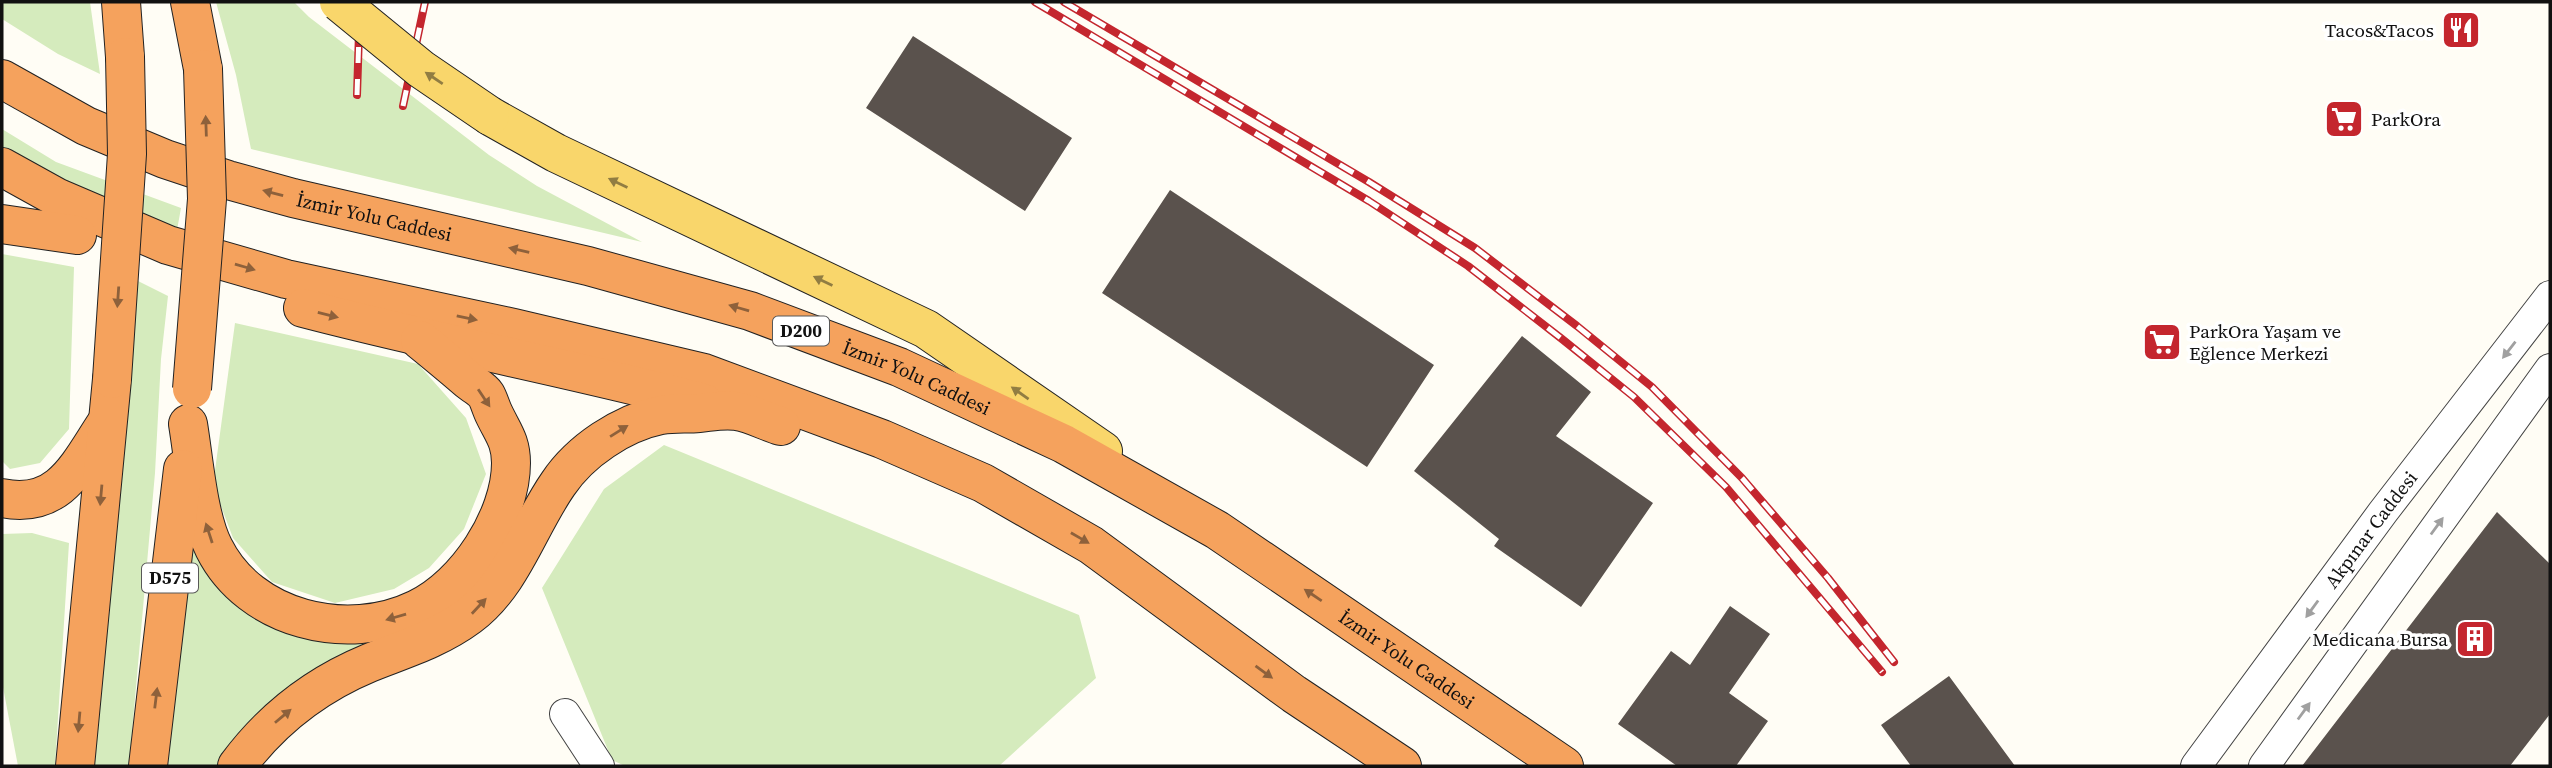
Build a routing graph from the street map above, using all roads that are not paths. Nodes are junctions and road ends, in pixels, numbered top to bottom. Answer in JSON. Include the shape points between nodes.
{"nodes":[{"id":1,"x":121,"y":2,"type":"edge"},
{"id":2,"x":190,"y":2,"type":"edge"},
{"id":3,"x":339,"y":2,"type":"edge"},
{"id":4,"x":2,"y":59,"type":"edge"},
{"id":5,"x":2,"y":79,"type":"edge"},
{"id":6,"x":86,"y":126,"type":"junction"},
{"id":7,"x":2,"y":167,"type":"edge"},
{"id":8,"x":2,"y":193,"type":"edge"},
{"id":9,"x":2,"y":223,"type":"edge"},
{"id":10,"x":76,"y":235,"type":"junction"},
{"id":11,"x":2550,"y":296,"type":"edge"},
{"id":12,"x":416,"y":337,"type":"junction"},
{"id":13,"x":2550,"y":369,"type":"edge"},
{"id":14,"x":190,"y":406,"type":"junction"},
{"id":15,"x":736,"y":411,"type":"junction"},
{"id":16,"x":108,"y":421,"type":"junction"},
{"id":17,"x":2,"y":498,"type":"edge"},
{"id":18,"x":1043,"y":517,"type":"junction"},
{"id":19,"x":1217,"y":530,"type":"junction"},
{"id":20,"x":565,"y":714,"type":"dead end"},
{"id":21,"x":75,"y":766,"type":"edge"},
{"id":22,"x":148,"y":766,"type":"edge"},
{"id":23,"x":237,"y":766,"type":"edge"},
{"id":24,"x":599,"y":766,"type":"edge"},
{"id":25,"x":1402,"y":766,"type":"edge"},
{"id":26,"x":1564,"y":766,"type":"edge"},
{"id":27,"x":2196,"y":766,"type":"edge"},
{"id":28,"x":2264,"y":766,"type":"edge"}],
"edges":[{"from":1,"to":16,"type":"highway","one_way":true,"bridge":true,"via":[[127,154]]},
{"from":14,"to":2,"type":"highway","number":"D575","one_way":true,"bridge":true,"via":[[207,199],[203,69]]},
{"from":19,"to":3,"type":"main road","one_way":true,"bridge":true,"via":[[926,329],[556,153],[421,69]]},
{"from":4,"to":6,"type":"highway"},
{"from":5,"to":6,"type":"highway","name":"İzmir Yolu Caddesi","number":"D200"},
{"from":19,"to":6,"type":"highway","name":"İzmir Yolu Caddesi","number":"D200","one_way":true,"via":[[1064,444],[899,367],[750,311],[588,266],[228,180]]},
{"from":7,"to":18,"type":"highway","one_way":true,"via":[[58,198],[168,245],[286,279],[704,373],[882,439],[983,483]]},
{"from":8,"to":10,"type":"highway"},
{"from":9,"to":10,"type":"highway"},
{"from":10,"to":12,"type":"highway","one_way":true,"via":[[157,269]]},
{"from":11,"to":27,"type":"street","name":"Akpınar Caddesi","one_way":true},
{"from":12,"to":14,"type":"highway","one_way":true,"via":[[485,394],[509,438],[512,464],[508,490],[484,546],[447,589],[394,618],[338,624],[308,620],[251,595],[214,548],[204,517]]},
{"from":12,"to":15,"type":"highway","via":[[606,377]]},
{"from":28,"to":13,"type":"street","one_way":true},
{"from":22,"to":14,"type":"highway","number":"D575","one_way":true},
{"from":15,"to":18,"type":"highway"},
{"from":23,"to":15,"type":"highway","one_way":true,"via":[[279,718],[310,694],[349,672],[418,646],[472,614],[496,588],[557,485],[575,462],[602,442],[630,425],[662,415]]},
{"from":16,"to":17,"type":"highway","via":[[73,474],[56,490],[37,499]]},
{"from":16,"to":21,"type":"highway","one_way":true},
{"from":18,"to":25,"type":"highway","one_way":true,"via":[[1091,544],[1294,694]]},
{"from":26,"to":19,"type":"highway","name":"İzmir Yolu Caddesi","number":"D200","one_way":true},
{"from":20,"to":24,"type":"street"}]}
